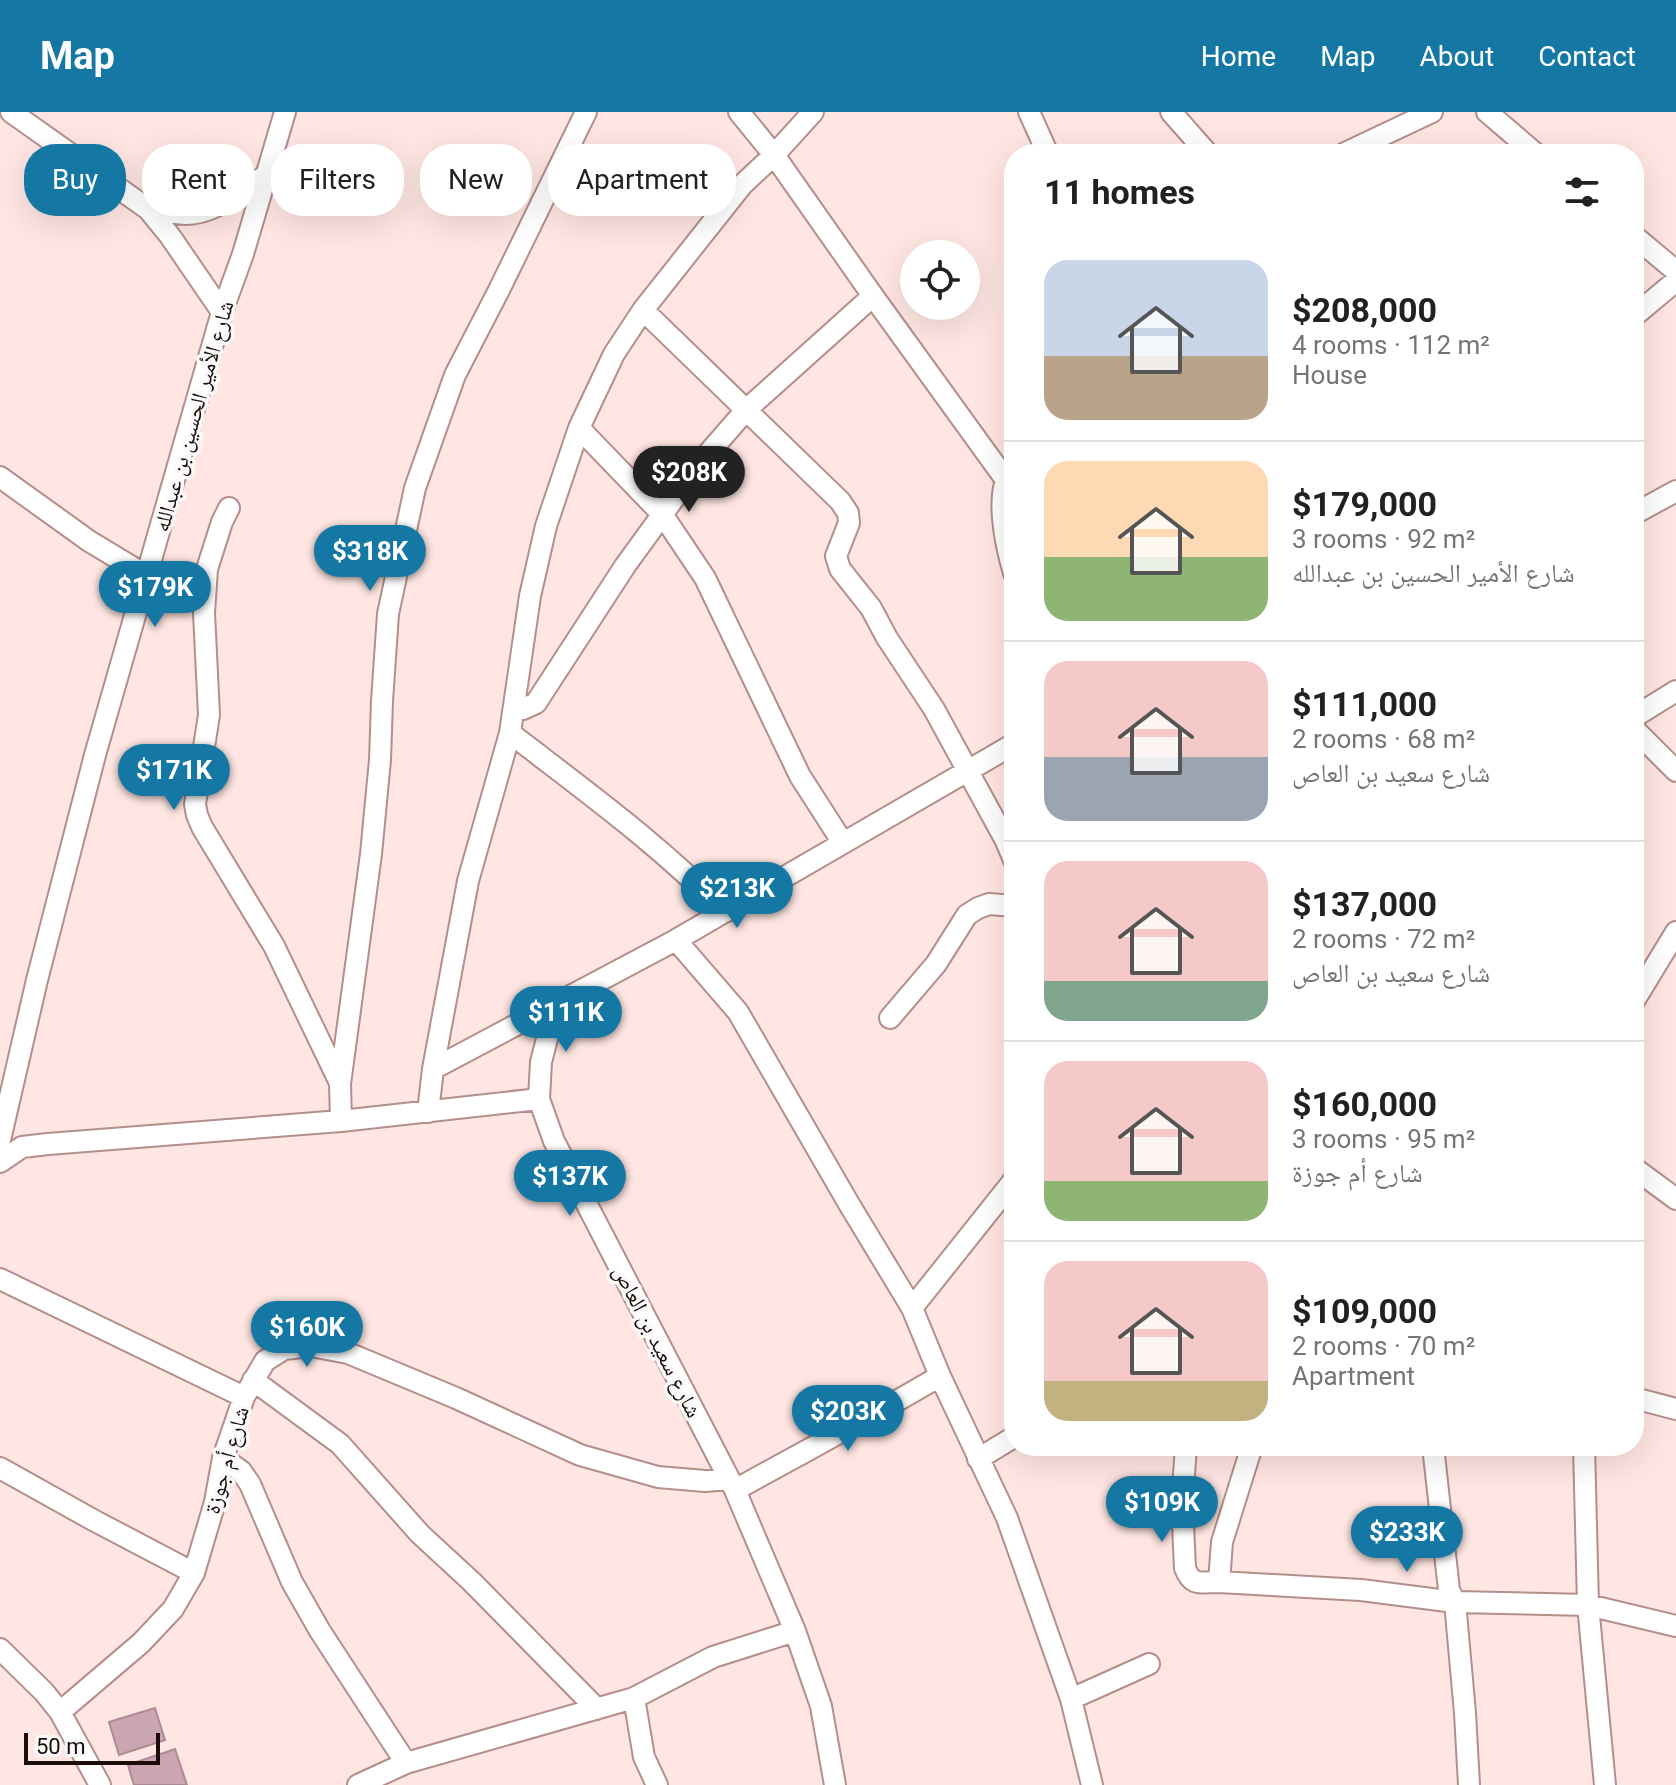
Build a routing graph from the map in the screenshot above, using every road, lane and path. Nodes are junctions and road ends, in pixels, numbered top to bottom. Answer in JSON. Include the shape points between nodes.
{"nodes":[{"id":1,"x":11,"y":112,"type":"edge"},
{"id":2,"x":285,"y":112,"type":"edge"},
{"id":3,"x":586,"y":112,"type":"edge"},
{"id":4,"x":739,"y":112,"type":"edge"},
{"id":5,"x":813,"y":112,"type":"edge"},
{"id":6,"x":1029,"y":112,"type":"edge"},
{"id":7,"x":1171,"y":112,"type":"edge"},
{"id":8,"x":1432,"y":112,"type":"edge"},
{"id":9,"x":1487,"y":112,"type":"edge"},
{"id":10,"x":1043,"y":144,"type":"edge"},
{"id":11,"x":1199,"y":144,"type":"edge"},
{"id":12,"x":1364,"y":144,"type":"edge"},
{"id":13,"x":1524,"y":144,"type":"edge"},
{"id":14,"x":774,"y":155,"type":"junction"},
{"id":15,"x":267,"y":175,"type":"junction"},
{"id":16,"x":255,"y":182,"type":"edge"},
{"id":17,"x":142,"y":205,"type":"edge"},
{"id":18,"x":154,"y":216,"type":"edge"},
{"id":19,"x":1644,"y":244,"type":"edge"},
{"id":20,"x":1676,"y":271,"type":"edge"},
{"id":21,"x":1676,"y":281,"type":"edge"},
{"id":22,"x":873,"y":296,"type":"junction"},
{"id":23,"x":1644,"y":308,"type":"edge"},
{"id":24,"x":643,"y":310,"type":"junction"},
{"id":25,"x":222,"y":312,"type":"junction"},
{"id":26,"x":746,"y":410,"type":"junction"},
{"id":27,"x":579,"y":428,"type":"junction"},
{"id":28,"x":1004,"y":467,"type":"edge"},
{"id":29,"x":0,"y":477,"type":"edge"},
{"id":30,"x":1676,"y":491,"type":"edge"},
{"id":31,"x":1004,"y":499,"type":"edge"},
{"id":32,"x":229,"y":508,"type":"dead end"},
{"id":33,"x":1644,"y":509,"type":"edge"},
{"id":34,"x":662,"y":514,"type":"junction"},
{"id":35,"x":1004,"y":525,"type":"edge"},
{"id":36,"x":147,"y":576,"type":"junction"},
{"id":37,"x":1676,"y":691,"type":"edge"},
{"id":38,"x":513,"y":711,"type":"junction"},
{"id":39,"x":1644,"y":721,"type":"edge"},
{"id":40,"x":510,"y":733,"type":"junction"},
{"id":41,"x":1644,"y":739,"type":"edge"},
{"id":42,"x":1004,"y":750,"type":"edge"},
{"id":43,"x":967,"y":770,"type":"junction"},
{"id":44,"x":1676,"y":771,"type":"edge"},
{"id":45,"x":1004,"y":837,"type":"edge"},
{"id":46,"x":843,"y":843,"type":"junction"},
{"id":47,"x":1004,"y":905,"type":"edge"},
{"id":48,"x":725,"y":912,"type":"junction"},
{"id":49,"x":1676,"y":932,"type":"edge"},
{"id":50,"x":676,"y":940,"type":"junction"},
{"id":51,"x":1644,"y":985,"type":"edge"},
{"id":52,"x":556,"y":1004,"type":"junction"},
{"id":53,"x":890,"y":1018,"type":"dead end"},
{"id":54,"x":433,"y":1069,"type":"junction"},
{"id":55,"x":340,"y":1084,"type":"junction"},
{"id":56,"x":539,"y":1099,"type":"junction"},
{"id":57,"x":428,"y":1112,"type":"junction"},
{"id":58,"x":341,"y":1121,"type":"junction"},
{"id":59,"x":0,"y":1140,"type":"edge"},
{"id":60,"x":0,"y":1162,"type":"edge"},
{"id":61,"x":1644,"y":1175,"type":"edge"},
{"id":62,"x":1004,"y":1193,"type":"edge"},
{"id":63,"x":1674,"y":1195,"type":"edge"},
{"id":64,"x":0,"y":1279,"type":"edge"},
{"id":65,"x":912,"y":1308,"type":"junction"},
{"id":66,"x":940,"y":1376,"type":"junction"},
{"id":67,"x":248,"y":1388,"type":"junction"},
{"id":68,"x":1644,"y":1401,"type":"edge"},
{"id":69,"x":1676,"y":1409,"type":"edge"},
{"id":70,"x":1004,"y":1443,"type":"edge"},
{"id":71,"x":1185,"y":1456,"type":"edge"},
{"id":72,"x":1249,"y":1456,"type":"edge"},
{"id":73,"x":1434,"y":1456,"type":"edge"},
{"id":74,"x":1584,"y":1456,"type":"edge"},
{"id":75,"x":223,"y":1458,"type":"junction"},
{"id":76,"x":978,"y":1459,"type":"junction"},
{"id":77,"x":0,"y":1468,"type":"edge"},
{"id":78,"x":732,"y":1485,"type":"junction"},
{"id":79,"x":194,"y":1573,"type":"junction"},
{"id":80,"x":1219,"y":1582,"type":"junction"},
{"id":81,"x":1455,"y":1602,"type":"junction"},
{"id":82,"x":1588,"y":1605,"type":"junction"},
{"id":83,"x":1676,"y":1626,"type":"edge"},
{"id":84,"x":795,"y":1631,"type":"junction"},
{"id":85,"x":0,"y":1649,"type":"edge"},
{"id":86,"x":1149,"y":1664,"type":"dead end"},
{"id":87,"x":634,"y":1698,"type":"junction"},
{"id":88,"x":1071,"y":1699,"type":"junction"},
{"id":89,"x":597,"y":1709,"type":"junction"},
{"id":90,"x":60,"y":1712,"type":"junction"},
{"id":91,"x":406,"y":1763,"type":"junction"},
{"id":92,"x":100,"y":1785,"type":"edge"},
{"id":93,"x":358,"y":1785,"type":"edge"},
{"id":94,"x":657,"y":1785,"type":"edge"},
{"id":95,"x":835,"y":1785,"type":"edge"},
{"id":96,"x":1092,"y":1785,"type":"edge"},
{"id":97,"x":1469,"y":1785,"type":"edge"},
{"id":98,"x":1605,"y":1785,"type":"edge"}],
"edges":[{"from":1,"to":17,"type":"street"},
{"from":2,"to":15,"type":"street","name":"شارع الأمير الحسين بن عبدالله"},
{"from":3,"to":55,"type":"street","via":[[455,375],[415,488],[388,614],[380,760]]},
{"from":4,"to":14,"type":"street"},
{"from":5,"to":14,"type":"street"},
{"from":6,"to":10,"type":"street"},
{"from":7,"to":11,"type":"street"},
{"from":8,"to":12,"type":"street"},
{"from":9,"to":13,"type":"street"},
{"from":14,"to":22,"type":"street"},
{"from":14,"to":24,"type":"street","via":[[742,185]]},
{"from":15,"to":16,"type":"street"},
{"from":15,"to":25,"type":"street","name":"شارع الأمير الحسين بن عبدالله"},
{"from":18,"to":25,"type":"street"},
{"from":19,"to":20,"type":"street"},
{"from":21,"to":23,"type":"street"},
{"from":22,"to":26,"type":"street"},
{"from":22,"to":28,"type":"street"},
{"from":24,"to":26,"type":"street"},
{"from":24,"to":27,"type":"street","via":[[614,354]]},
{"from":25,"to":36,"type":"street","name":"شارع الأمير الحسين بن عبدالله"},
{"from":26,"to":34,"type":"street"},
{"from":26,"to":43,"type":"street","via":[[848,513],[836,556],[840,569],[871,608]]},
{"from":27,"to":34,"type":"street"},
{"from":27,"to":38,"type":"street","via":[[546,526]]},
{"from":29,"to":36,"type":"street"},
{"from":30,"to":33,"type":"street"},
{"from":31,"to":35,"type":"street"},
{"from":32,"to":55,"type":"street","via":[[207,569],[209,715],[197,815],[274,946]]},
{"from":34,"to":38,"type":"street","via":[[536,703]]},
{"from":34,"to":46,"type":"street","via":[[705,578],[800,776]]},
{"from":36,"to":59,"type":"street","name":"شارع الأمير الحسين بن عبدالله","via":[[95,755]]},
{"from":37,"to":39,"type":"street"},
{"from":38,"to":40,"type":"street"},
{"from":40,"to":48,"type":"street","via":[[651,842]]},
{"from":40,"to":54,"type":"street","via":[[468,881]]},
{"from":41,"to":44,"type":"street"},
{"from":42,"to":43,"type":"street"},
{"from":43,"to":45,"type":"street"},
{"from":43,"to":46,"type":"street"},
{"from":46,"to":48,"type":"street"},
{"from":47,"to":53,"type":"street","via":[[989,904],[967,915],[936,964]]},
{"from":48,"to":50,"type":"street"},
{"from":49,"to":51,"type":"street"},
{"from":50,"to":52,"type":"street"},
{"from":50,"to":65,"type":"street","via":[[738,1012]]},
{"from":52,"to":54,"type":"street"},
{"from":52,"to":56,"type":"street","via":[[541,1062]]},
{"from":54,"to":57,"type":"street"},
{"from":55,"to":58,"type":"street"},
{"from":56,"to":57,"type":"street"},
{"from":56,"to":78,"type":"street","name":"شارع سعيد بن العاص","via":[[554,1141]]},
{"from":57,"to":58,"type":"street"},
{"from":58,"to":60,"type":"street","via":[[22,1147]]},
{"from":61,"to":63,"type":"street"},
{"from":62,"to":65,"type":"street"},
{"from":64,"to":67,"type":"street"},
{"from":65,"to":66,"type":"street"},
{"from":66,"to":76,"type":"street"},
{"from":66,"to":78,"type":"street"},
{"from":67,"to":75,"type":"street","name":"شارع أم جوزة"},
{"from":67,"to":78,"type":"street","name":"شارع أم جوزة","via":[[265,1361],[284,1349],[311,1346],[348,1353],[580,1455],[658,1477]]},
{"from":67,"to":89,"type":"street","via":[[340,1444],[420,1534]]},
{"from":68,"to":69,"type":"street"},
{"from":70,"to":76,"type":"street"},
{"from":71,"to":80,"type":"street","via":[[1185,1568],[1195,1582]]},
{"from":72,"to":80,"type":"street","via":[[1222,1542]]},
{"from":73,"to":81,"type":"street","via":[[1449,1590]]},
{"from":74,"to":82,"type":"street"},
{"from":75,"to":79,"type":"street","name":"شارع أم جوزة"},
{"from":75,"to":91,"type":"street","via":[[250,1484],[292,1582]]},
{"from":76,"to":88,"type":"street","via":[[1007,1518]]},
{"from":77,"to":79,"type":"street"},
{"from":78,"to":84,"type":"street","name":"شارع سعيد بن العاص"},
{"from":79,"to":90,"type":"street","name":"شارع أم جوزة","via":[[173,1609],[141,1643]]},
{"from":80,"to":81,"type":"street","via":[[1361,1590]]},
{"from":81,"to":82,"type":"street"},
{"from":81,"to":97,"type":"street"},
{"from":82,"to":83,"type":"street"},
{"from":82,"to":98,"type":"street"},
{"from":84,"to":87,"type":"street","via":[[713,1657]]},
{"from":84,"to":95,"type":"street","name":"شارع سعيد بن العاص","via":[[821,1706]]},
{"from":85,"to":90,"type":"street"},
{"from":86,"to":88,"type":"street"},
{"from":87,"to":89,"type":"street"},
{"from":87,"to":94,"type":"street","via":[[644,1757]]},
{"from":88,"to":96,"type":"street"},
{"from":89,"to":91,"type":"street"},
{"from":90,"to":92,"type":"street"},
{"from":91,"to":93,"type":"street"}]}
